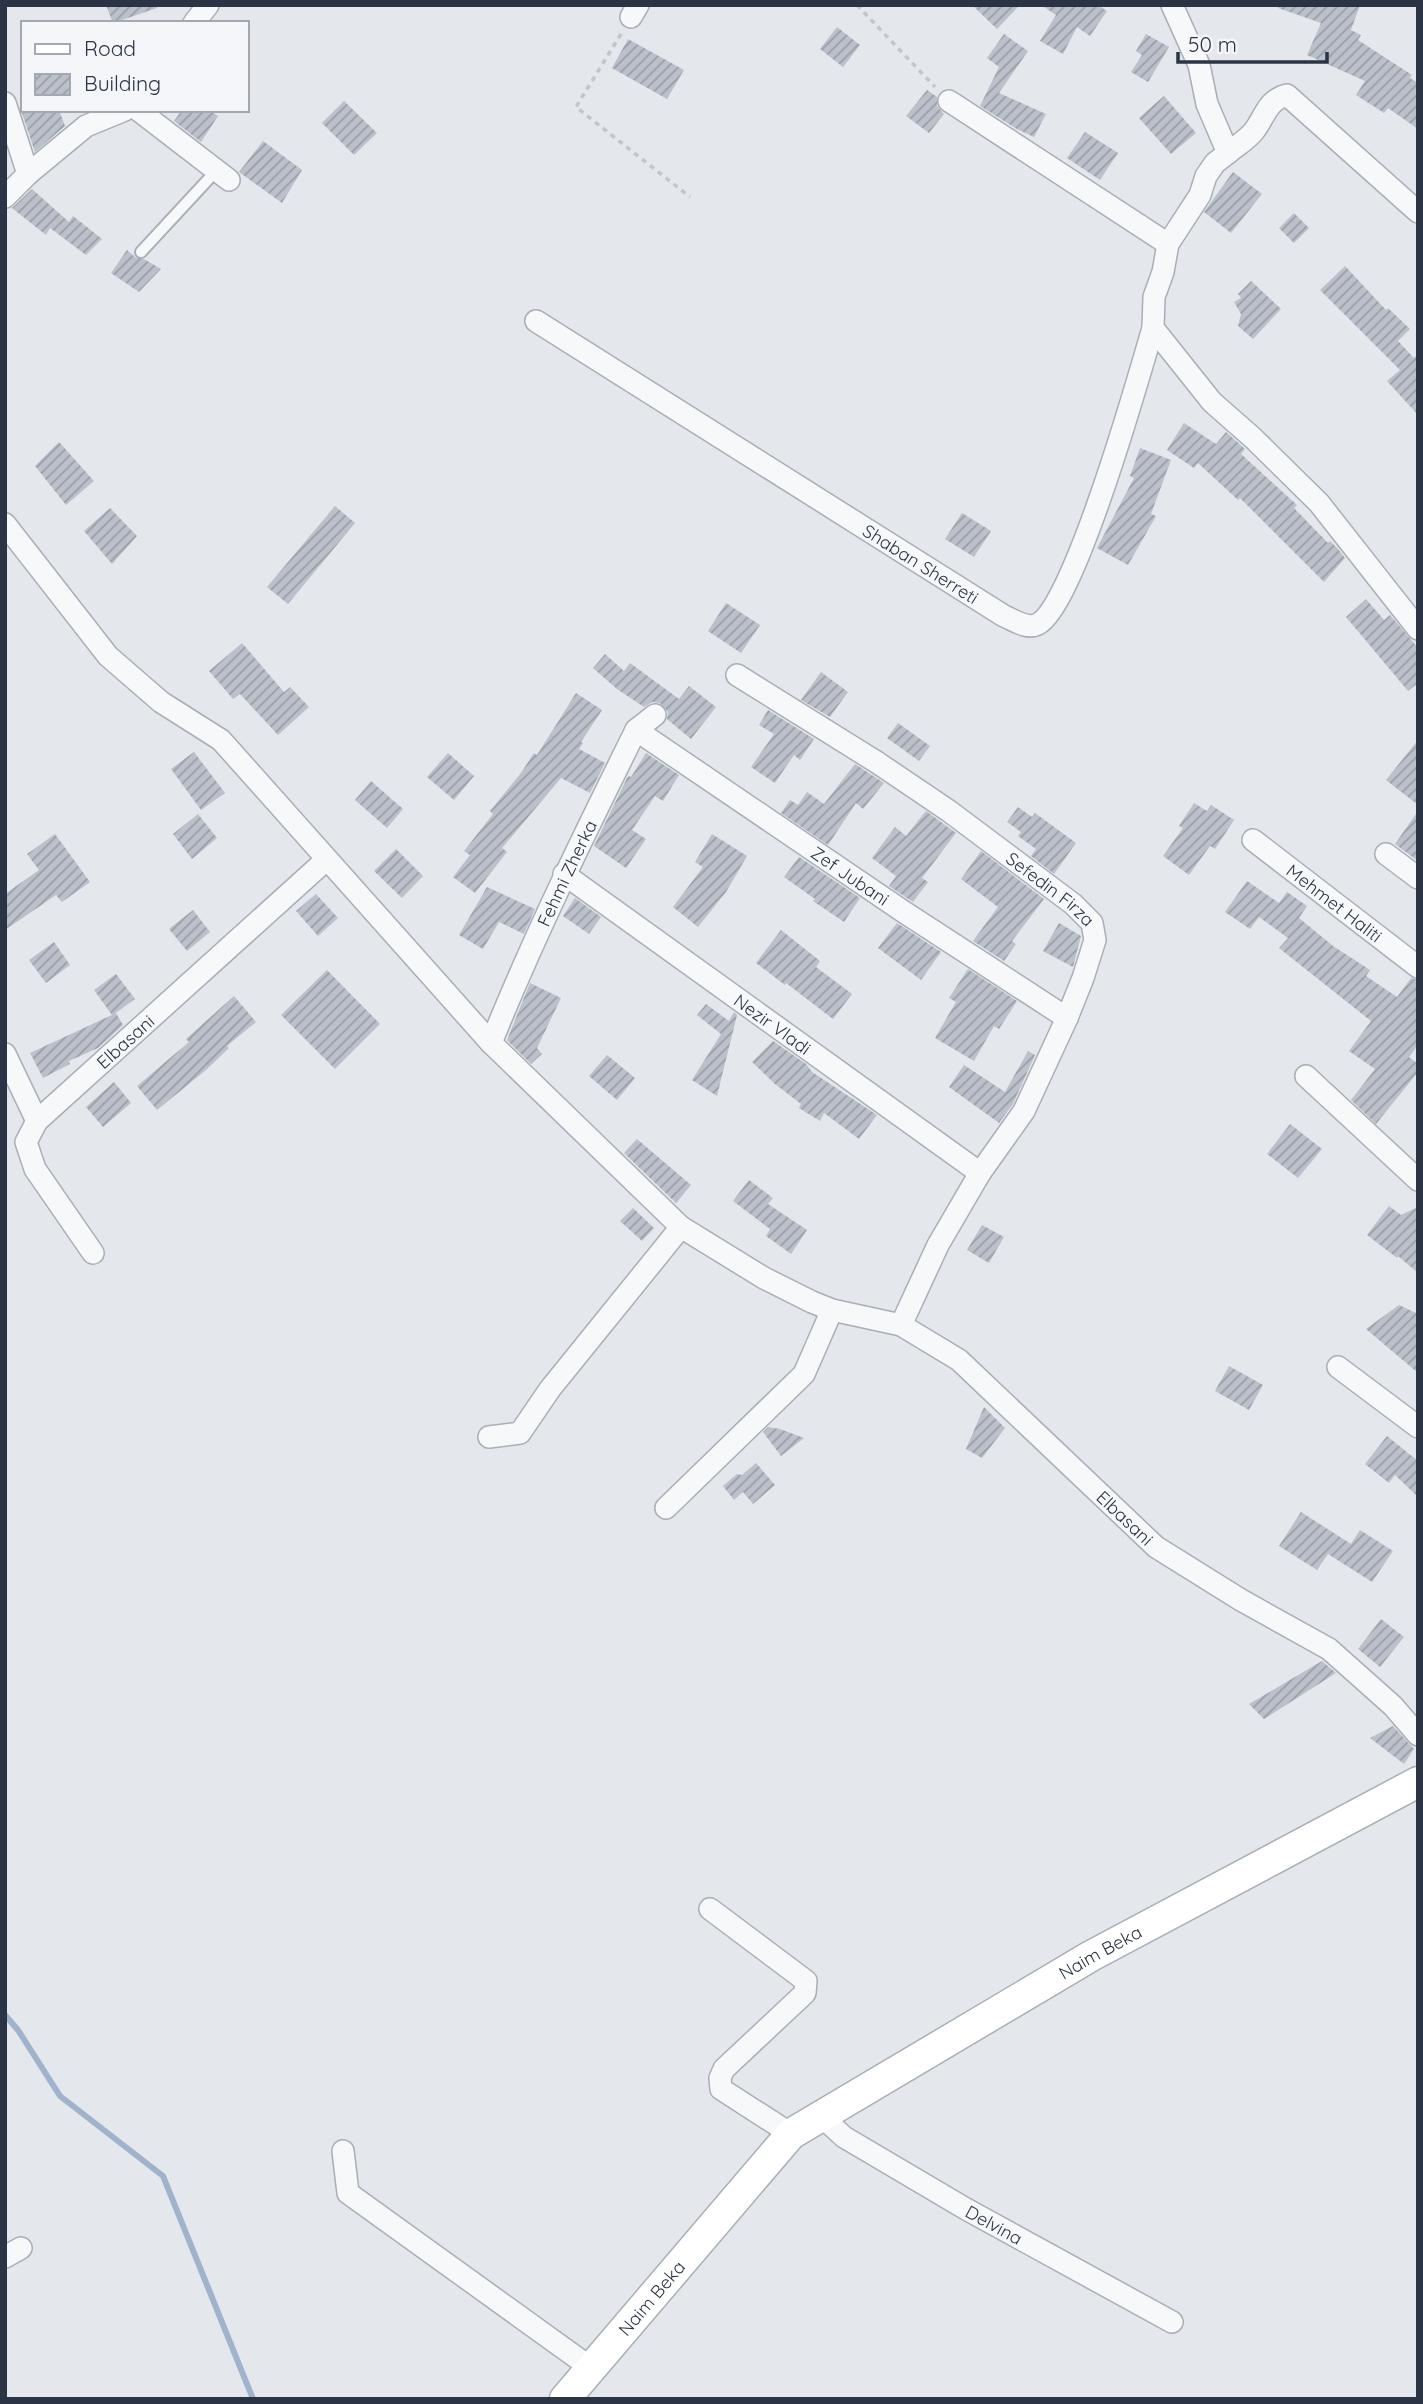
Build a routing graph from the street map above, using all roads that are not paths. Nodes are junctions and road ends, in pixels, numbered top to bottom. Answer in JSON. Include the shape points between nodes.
{"nodes":[{"id":1,"x":208,"y":5,"type":"edge"},
{"id":2,"x":1172,"y":5,"type":"edge"},
{"id":3,"x":196,"y":21,"type":"edge"},
{"id":4,"x":949,"y":101,"type":"road end"},
{"id":5,"x":5,"y":103,"type":"edge"},
{"id":6,"x":120,"y":112,"type":"edge"},
{"id":7,"x":141,"y":112,"type":"edge"},
{"id":8,"x":1228,"y":153,"type":"junction"},
{"id":9,"x":28,"y":174,"type":"junction"},
{"id":10,"x":222,"y":176,"type":"joint"},
{"id":11,"x":5,"y":197,"type":"edge"},
{"id":12,"x":1418,"y":212,"type":"edge"},
{"id":13,"x":1168,"y":244,"type":"junction"},
{"id":14,"x":141,"y":252,"type":"dead end"},
{"id":15,"x":537,"y":321,"type":"dead end"},
{"id":16,"x":1153,"y":328,"type":"junction"},
{"id":17,"x":5,"y":524,"type":"edge"},
{"id":18,"x":1418,"y":629,"type":"edge"},
{"id":19,"x":737,"y":675,"type":"dead end"},
{"id":20,"x":655,"y":715,"type":"dead end"},
{"id":21,"x":636,"y":730,"type":"junction"},
{"id":22,"x":1253,"y":840,"type":"dead end"},
{"id":23,"x":1386,"y":854,"type":"dead end"},
{"id":24,"x":326,"y":860,"type":"junction"},
{"id":25,"x":564,"y":874,"type":"junction"},
{"id":26,"x":1418,"y":878,"type":"edge"},
{"id":27,"x":1418,"y":967,"type":"edge"},
{"id":28,"x":1067,"y":1018,"type":"junction"},
{"id":29,"x":491,"y":1043,"type":"junction"},
{"id":30,"x":5,"y":1054,"type":"edge"},
{"id":31,"x":1306,"y":1076,"type":"dead end"},
{"id":32,"x":37,"y":1121,"type":"junction"},
{"id":33,"x":980,"y":1173,"type":"junction"},
{"id":34,"x":1418,"y":1180,"type":"edge"},
{"id":35,"x":681,"y":1227,"type":"junction"},
{"id":36,"x":93,"y":1252,"type":"dead end"},
{"id":37,"x":832,"y":1310,"type":"junction"},
{"id":38,"x":901,"y":1325,"type":"junction"},
{"id":39,"x":1338,"y":1367,"type":"dead end"},
{"id":40,"x":1418,"y":1427,"type":"edge"},
{"id":41,"x":489,"y":1437,"type":"dead end"},
{"id":42,"x":666,"y":1508,"type":"dead end"},
{"id":43,"x":1418,"y":1735,"type":"edge"},
{"id":44,"x":1418,"y":1782,"type":"edge"},
{"id":45,"x":709,"y":1909,"type":"dead end"},
{"id":46,"x":821,"y":2116,"type":"junction"},
{"id":47,"x":791,"y":2134,"type":"junction"},
{"id":48,"x":343,"y":2151,"type":"dead end"},
{"id":49,"x":1172,"y":2322,"type":"dead end"},
{"id":50,"x":591,"y":2368,"type":"junction"},
{"id":51,"x":565,"y":2399,"type":"edge"}],
"edges":[{"from":1,"to":3,"type":"street"},
{"from":2,"to":8,"type":"street","via":[[1199,65],[1207,104]]},
{"from":4,"to":13,"type":"street"},
{"from":5,"to":9,"type":"street"},
{"from":6,"to":9,"type":"street","via":[[86,126]]},
{"from":7,"to":10,"type":"street"},
{"from":8,"to":12,"type":"street","name":"Shaban Sherreti","via":[[1253,133],[1277,97],[1287,95]]},
{"from":8,"to":13,"type":"street","name":"Shaban Sherreti","via":[[1206,176],[1200,195]]},
{"from":9,"to":11,"type":"street"},
{"from":10,"to":14,"type":"lane"},
{"from":13,"to":16,"type":"street","name":"Shaban Sherreti","via":[[1154,297]]},
{"from":15,"to":16,"type":"street","name":"Shaban Sherreti","via":[[1004,616],[1028,626],[1049,616],[1074,563],[1105,485]]},
{"from":16,"to":18,"type":"street","via":[[1212,402],[1319,503]]},
{"from":17,"to":24,"type":"street","name":"Elbasani","via":[[108,656],[161,702],[221,740]]},
{"from":19,"to":28,"type":"street","name":"Sefedin Firza","via":[[949,811],[1092,923],[1096,940]]},
{"from":20,"to":21,"type":"street","name":"Fehmi Zherka"},
{"from":21,"to":25,"type":"street","name":"Fehmi Zherka"},
{"from":21,"to":28,"type":"street","name":"Zef Jubani"},
{"from":22,"to":27,"type":"street","name":"Mehmet Haliti"},
{"from":23,"to":26,"type":"street"},
{"from":24,"to":29,"type":"street","name":"Elbasani"},
{"from":24,"to":32,"type":"street","name":"Elbasani"},
{"from":25,"to":29,"type":"street","name":"Fehmi Zherka"},
{"from":25,"to":33,"type":"street","name":"Nezir Vladi"},
{"from":28,"to":33,"type":"street","name":"Sefedin Firza","via":[[1024,1111]]},
{"from":29,"to":35,"type":"street","name":"Elbasani"},
{"from":30,"to":32,"type":"street"},
{"from":31,"to":34,"type":"street"},
{"from":32,"to":36,"type":"street","via":[[26,1142],[35,1168]]},
{"from":33,"to":38,"type":"street","name":"Sefedin Firza","via":[[938,1245]]},
{"from":35,"to":37,"type":"street","name":"Elbasani","via":[[764,1278]]},
{"from":35,"to":41,"type":"street","via":[[520,1433]]},
{"from":37,"to":38,"type":"street","name":"Elbasani"},
{"from":37,"to":42,"type":"street","via":[[804,1374]]},
{"from":38,"to":43,"type":"street","name":"Elbasani","via":[[959,1360],[1156,1546],[1329,1648]]},
{"from":39,"to":40,"type":"street"},
{"from":44,"to":46,"type":"street","name":"Naim Beka","via":[[1091,1956]]},
{"from":45,"to":47,"type":"street","via":[[806,1981],[805,1993],[724,2068],[720,2078],[721,2089]]},
{"from":46,"to":47,"type":"street","name":"Naim Beka"},
{"from":46,"to":49,"type":"street","name":"Delvina","via":[[844,2137],[966,2209]]},
{"from":47,"to":50,"type":"street","name":"Naim Beka"},
{"from":48,"to":50,"type":"street","via":[[348,2193]]},
{"from":50,"to":51,"type":"street","name":"Naim Beka"}]}
